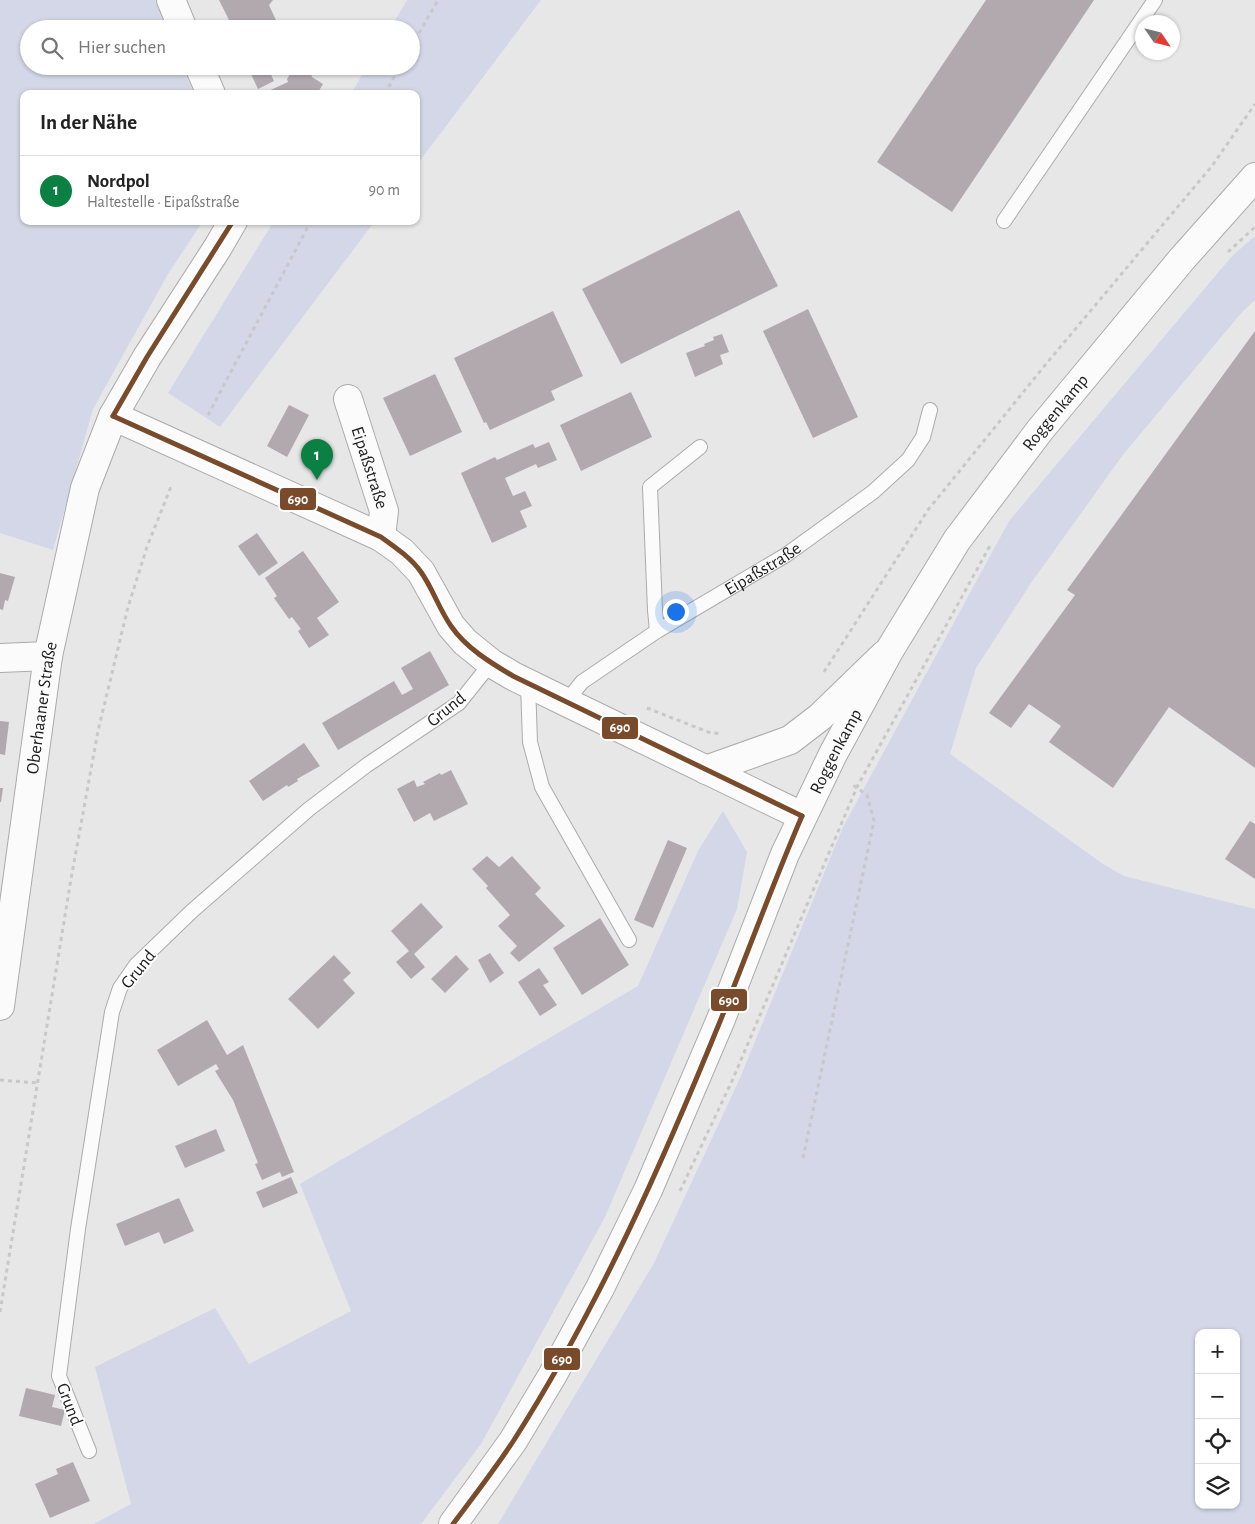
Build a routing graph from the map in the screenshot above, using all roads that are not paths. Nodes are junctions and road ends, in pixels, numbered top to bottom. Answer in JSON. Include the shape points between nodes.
{"nodes":[{"id":1,"x":171,"y":0,"type":"edge"},
{"id":2,"x":1155,"y":0,"type":"edge"},
{"id":3,"x":179,"y":20,"type":"edge"},
{"id":4,"x":203,"y":75,"type":"edge"},
{"id":5,"x":209,"y":90,"type":"edge"},
{"id":6,"x":1255,"y":177,"type":"edge"},
{"id":7,"x":1004,"y":221,"type":"dead end"},
{"id":8,"x":231,"y":225,"type":"edge"},
{"id":9,"x":348,"y":399,"type":"dead end"},
{"id":10,"x":930,"y":410,"type":"dead end"},
{"id":11,"x":114,"y":416,"type":"junction"},
{"id":12,"x":700,"y":447,"type":"dead end"},
{"id":13,"x":381,"y":537,"type":"junction"},
{"id":14,"x":658,"y":631,"type":"junction"},
{"id":15,"x":889,"y":651,"type":"junction"},
{"id":16,"x":48,"y":656,"type":"junction"},
{"id":17,"x":0,"y":658,"type":"edge"},
{"id":18,"x":492,"y":663,"type":"junction"},
{"id":19,"x":528,"y":684,"type":"junction"},
{"id":20,"x":566,"y":702,"type":"junction"},
{"id":21,"x":706,"y":770,"type":"junction"},
{"id":22,"x":802,"y":816,"type":"junction"},
{"id":23,"x":629,"y":940,"type":"dead end"},
{"id":24,"x":0,"y":1006,"type":"edge"},
{"id":25,"x":89,"y":1451,"type":"dead end"},
{"id":26,"x":453,"y":1524,"type":"edge"}],
"edges":[{"from":1,"to":3,"type":"street"},
{"from":2,"to":7,"type":"lane"},
{"from":4,"to":5,"type":"street"},
{"from":6,"to":15,"type":"street","name":"Roggenkamp","via":[[1182,259],[1040,430],[957,540]]},
{"from":8,"to":11,"type":"street"},
{"from":9,"to":13,"type":"street","name":"Eipaßstraße","via":[[384,511]]},
{"from":10,"to":14,"type":"lane","name":"Eipaßstraße","via":[[923,436],[908,460],[873,492],[786,555]]},
{"from":11,"to":13,"type":"street","name":"Eipaßstraße"},
{"from":11,"to":16,"type":"street","name":"Oberhaaner Straße","via":[[85,488]]},
{"from":12,"to":14,"type":"lane","via":[[650,487]]},
{"from":13,"to":18,"type":"street","name":"Eipaßstraße","via":[[402,552],[421,572],[451,626]]},
{"from":14,"to":20,"type":"lane","name":"Eipaßstraße","via":[[582,682]]},
{"from":15,"to":21,"type":"street","via":[[820,717],[790,740]]},
{"from":15,"to":22,"type":"street","name":"Roggenkamp"},
{"from":16,"to":17,"type":"street"},
{"from":16,"to":24,"type":"street","name":"Oberhaaner Straße"},
{"from":18,"to":19,"type":"street","name":"Eipaßstraße"},
{"from":18,"to":25,"type":"lane","name":"Grund","via":[[459,703],[367,765],[287,828],[136,965],[120,988],[107,1042],[59,1376]]},
{"from":19,"to":20,"type":"street","name":"Eipaßstraße"},
{"from":19,"to":23,"type":"lane","via":[[530,742],[542,787]]},
{"from":20,"to":21,"type":"street","name":"Eipaßstraße"},
{"from":21,"to":22,"type":"street","name":"Eipaßstraße"},
{"from":22,"to":26,"type":"street","name":"Roggenkamp","via":[[648,1190],[600,1288],[513,1441]]}]}
